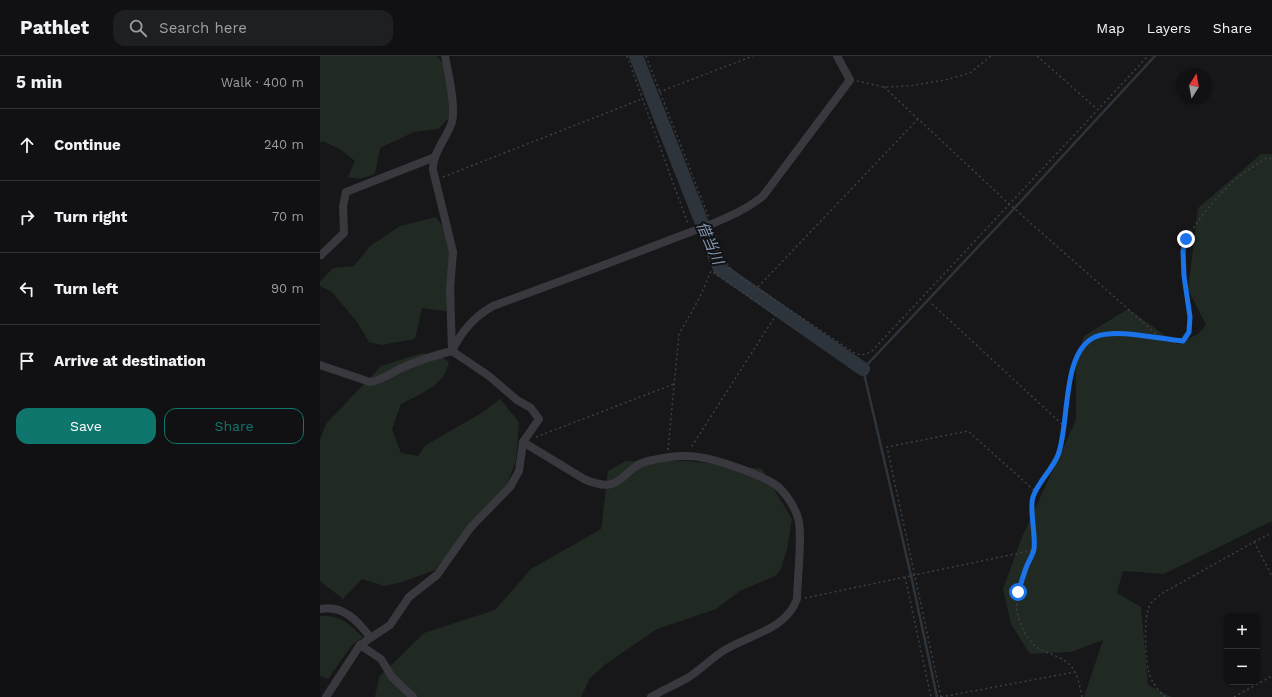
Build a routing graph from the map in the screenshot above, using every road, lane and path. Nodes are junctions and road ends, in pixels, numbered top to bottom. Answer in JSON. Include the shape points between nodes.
{"nodes":[{"id":1,"x":445,"y":56,"type":"edge"},
{"id":2,"x":627,"y":56,"type":"edge"},
{"id":3,"x":646,"y":56,"type":"edge"},
{"id":4,"x":753,"y":56,"type":"edge"},
{"id":5,"x":837,"y":56,"type":"edge"},
{"id":6,"x":991,"y":56,"type":"edge"},
{"id":7,"x":1037,"y":56,"type":"edge"},
{"id":8,"x":1148,"y":56,"type":"edge"},
{"id":9,"x":850,"y":80,"type":"junction"},
{"id":10,"x":884,"y":87,"type":"junction"},
{"id":11,"x":659,"y":92,"type":"junction"},
{"id":12,"x":642,"y":99,"type":"junction"},
{"id":13,"x":1097,"y":110,"type":"junction"},
{"id":14,"x":918,"y":118,"type":"junction"},
{"id":15,"x":435,"y":157,"type":"junction"},
{"id":16,"x":1272,"y":159,"type":"edge"},
{"id":17,"x":435,"y":180,"type":"junction"},
{"id":18,"x":1008,"y":203,"type":"junction"},
{"id":19,"x":711,"y":224,"type":"junction"},
{"id":20,"x":691,"y":232,"type":"junction"},
{"id":21,"x":321,"y":255,"type":"edge"},
{"id":22,"x":758,"y":287,"type":"junction"},
{"id":23,"x":932,"y":304,"type":"dead end"},
{"id":24,"x":1163,"y":340,"type":"junction"},
{"id":25,"x":452,"y":351,"type":"junction"},
{"id":26,"x":320,"y":365,"type":"edge"},
{"id":27,"x":674,"y":384,"type":"junction"},
{"id":28,"x":1065,"y":427,"type":"junction"},
{"id":29,"x":523,"y":442,"type":"junction"},
{"id":30,"x":686,"y":456,"type":"junction"},
{"id":31,"x":668,"y":458,"type":"junction"},
{"id":32,"x":1036,"y":492,"type":"junction"},
{"id":33,"x":1272,"y":533,"type":"edge"},
{"id":34,"x":1254,"y":542,"type":"junction"},
{"id":35,"x":1034,"y":550,"type":"junction"},
{"id":36,"x":915,"y":575,"type":"junction"},
{"id":37,"x":1272,"y":576,"type":"edge"},
{"id":38,"x":905,"y":577,"type":"junction"},
{"id":39,"x":797,"y":599,"type":"junction"},
{"id":40,"x":320,"y":610,"type":"edge"},
{"id":41,"x":370,"y":637,"type":"junction"},
{"id":42,"x":360,"y":645,"type":"junction"},
{"id":43,"x":1075,"y":672,"type":"junction"},
{"id":44,"x":1272,"y":676,"type":"edge"},
{"id":45,"x":326,"y":697,"type":"edge"},
{"id":46,"x":413,"y":697,"type":"edge"},
{"id":47,"x":651,"y":697,"type":"edge"},
{"id":48,"x":932,"y":697,"type":"edge"},
{"id":49,"x":941,"y":697,"type":"edge"},
{"id":50,"x":1082,"y":697,"type":"edge"},
{"id":51,"x":1164,"y":697,"type":"edge"},
{"id":52,"x":1234,"y":697,"type":"edge"}],
"edges":[{"from":1,"to":15,"type":"street","via":[[452,97],[452,122]]},
{"from":2,"to":12,"type":"path"},
{"from":3,"to":11,"type":"path"},
{"from":4,"to":11,"type":"path"},
{"from":5,"to":9,"type":"street"},
{"from":6,"to":10,"type":"path","via":[[964,75],[909,86]]},
{"from":7,"to":13,"type":"path"},
{"from":8,"to":13,"type":"path"},
{"from":9,"to":10,"type":"path"},
{"from":9,"to":19,"type":"street","via":[[763,196]]},
{"from":10,"to":14,"type":"path"},
{"from":11,"to":19,"type":"path"},
{"from":12,"to":17,"type":"path"},
{"from":12,"to":20,"type":"path"},
{"from":13,"to":18,"type":"path"},
{"from":14,"to":18,"type":"path"},
{"from":14,"to":22,"type":"path"},
{"from":15,"to":17,"type":"street","via":[[432,162]]},
{"from":15,"to":21,"type":"street","via":[[346,192],[343,206],[344,232]]},
{"from":16,"to":24,"type":"path","via":[[1266,158],[1240,176],[1198,220],[1186,239],[1183,251],[1190,317],[1189,332],[1183,341]]},
{"from":17,"to":25,"type":"street","via":[[453,252],[450,289]]},
{"from":18,"to":22,"type":"path","via":[[871,352],[856,354]]},
{"from":18,"to":24,"type":"path"},
{"from":19,"to":20,"type":"street"},
{"from":19,"to":22,"type":"path","via":[[728,267]]},
{"from":20,"to":25,"type":"street","via":[[493,306],[479,314],[458,338]]},
{"from":23,"to":28,"type":"path"},
{"from":24,"to":28,"type":"path","via":[[1106,333],[1084,346],[1069,380]]},
{"from":25,"to":26,"type":"street","via":[[422,360],[370,382]]},
{"from":25,"to":29,"type":"street","via":[[531,408],[540,419]]},
{"from":27,"to":29,"type":"path"},
{"from":27,"to":30,"type":"path","via":[[679,334],[711,271],[776,315]]},
{"from":27,"to":31,"type":"path"},
{"from":28,"to":32,"type":"path","via":[[1057,457]]},
{"from":29,"to":31,"type":"street","via":[[594,483],[610,485],[642,464]]},
{"from":29,"to":41,"type":"street","via":[[519,471],[510,487],[470,527],[437,575],[409,597],[390,625]]},
{"from":30,"to":31,"type":"street"},
{"from":30,"to":39,"type":"street","via":[[699,457],[753,473],[777,486],[786,497],[799,519]]},
{"from":32,"to":35,"type":"path","via":[[1033,498]]},
{"from":32,"to":36,"type":"path","via":[[968,431],[887,447]]},
{"from":33,"to":34,"type":"path"},
{"from":34,"to":37,"type":"path"},
{"from":34,"to":51,"type":"path","via":[[1161,594],[1149,605],[1145,641],[1150,675]]},
{"from":35,"to":36,"type":"path"},
{"from":35,"to":43,"type":"path","via":[[1018,592],[1018,616],[1035,646],[1070,664]]},
{"from":36,"to":38,"type":"path"},
{"from":36,"to":49,"type":"path"},
{"from":38,"to":39,"type":"path"},
{"from":38,"to":48,"type":"path"},
{"from":39,"to":47,"type":"street","via":[[794,608],[780,621],[724,650],[688,677]]},
{"from":40,"to":41,"type":"street","via":[[330,608],[344,612],[359,622]]},
{"from":41,"to":42,"type":"street"},
{"from":42,"to":45,"type":"street"},
{"from":42,"to":46,"type":"street","via":[[381,659],[392,677]]},
{"from":43,"to":49,"type":"path"},
{"from":43,"to":50,"type":"path"},
{"from":44,"to":52,"type":"path"}]}
